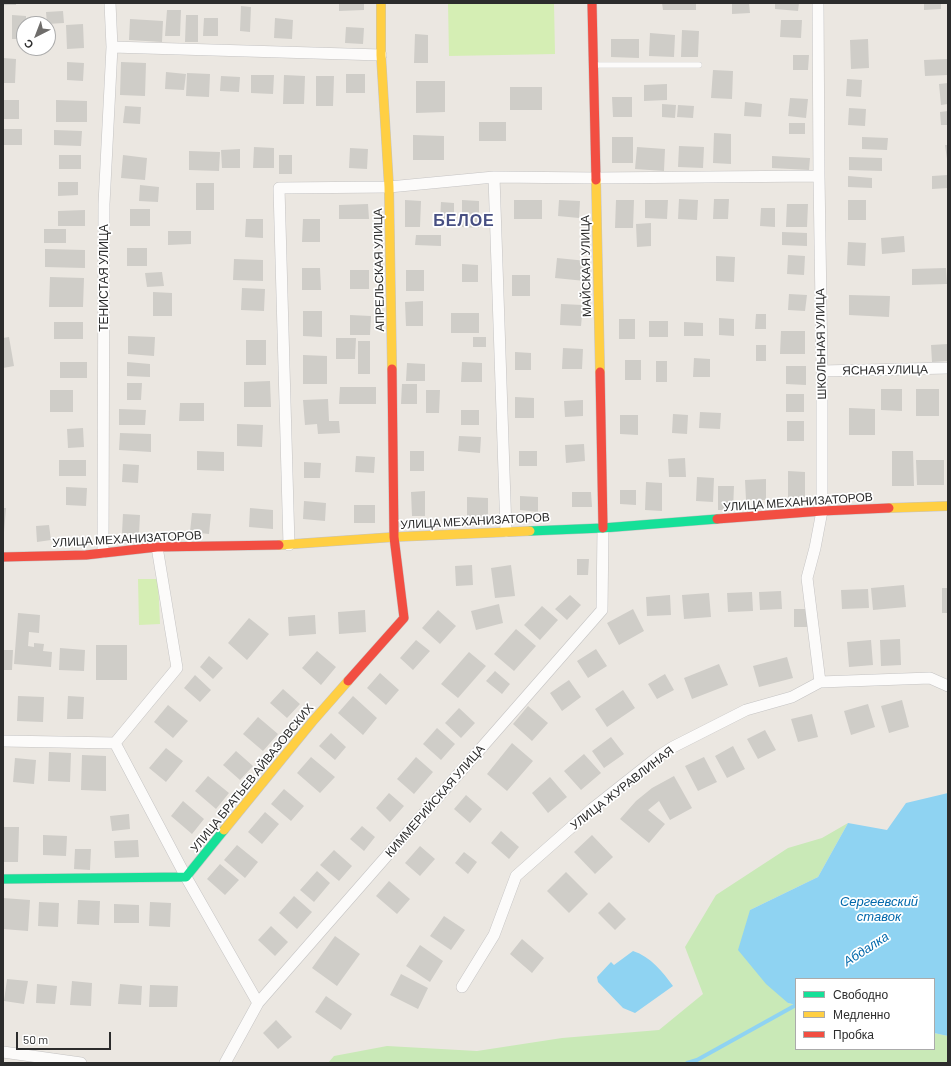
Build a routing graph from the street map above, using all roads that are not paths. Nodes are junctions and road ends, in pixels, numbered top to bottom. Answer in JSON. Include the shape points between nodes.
{"nodes":[{"id":1,"x":110,"y":3,"type":"edge"},
{"id":2,"x":381,"y":3,"type":"edge"},
{"id":3,"x":592,"y":3,"type":"edge"},
{"id":4,"x":818,"y":3,"type":"edge"},
{"id":5,"x":112,"y":47,"type":"junction"},
{"id":6,"x":381,"y":55,"type":"junction"},
{"id":7,"x":699,"y":64,"type":"dead end"},
{"id":8,"x":594,"y":65,"type":"junction"},
{"id":9,"x":819,"y":176,"type":"junction"},
{"id":10,"x":494,"y":177,"type":"junction"},
{"id":11,"x":596,"y":178,"type":"junction"},
{"id":12,"x":389,"y":187,"type":"junction"},
{"id":13,"x":948,"y":368,"type":"edge"},
{"id":14,"x":822,"y":371,"type":"junction"},
{"id":15,"x":948,"y":506,"type":"edge"},
{"id":16,"x":822,"y":511,"type":"junction"},
{"id":17,"x":604,"y":528,"type":"junction"},
{"id":18,"x":506,"y":532,"type":"junction"},
{"id":19,"x":394,"y":537,"type":"junction"},
{"id":20,"x":289,"y":545,"type":"junction"},
{"id":21,"x":157,"y":547,"type":"junction"},
{"id":22,"x":103,"y":552,"type":"junction"},
{"id":23,"x":3,"y":557,"type":"edge"},
{"id":24,"x":820,"y":682,"type":"junction"},
{"id":25,"x":948,"y":686,"type":"edge"},
{"id":26,"x":3,"y":741,"type":"edge"},
{"id":27,"x":115,"y":742,"type":"junction"},
{"id":28,"x":186,"y":877,"type":"junction"},
{"id":29,"x":3,"y":879,"type":"edge"},
{"id":30,"x":462,"y":987,"type":"dead end"},
{"id":31,"x":258,"y":1003,"type":"junction"},
{"id":32,"x":3,"y":1052,"type":"edge"},
{"id":33,"x":81,"y":1063,"type":"edge"},
{"id":34,"x":225,"y":1063,"type":"edge"}],
"edges":[{"from":1,"to":5,"type":"street","name":"ТЕНИСТАЯ УЛИЦА"},
{"from":2,"to":6,"type":"street","name":"АПРЕЛЬСКАЯ УЛИЦА"},
{"from":3,"to":8,"type":"street","name":"МАЙСКАЯ УЛИЦА"},
{"from":4,"to":9,"type":"street","name":"ШКОЛЬНАЯ УЛИЦА"},
{"from":5,"to":6,"type":"street"},
{"from":5,"to":22,"type":"street","name":"ТЕНИСТАЯ УЛИЦА","via":[[104,204]]},
{"from":6,"to":12,"type":"street","name":"АПРЕЛЬСКАЯ УЛИЦА"},
{"from":7,"to":8,"type":"lane"},
{"from":8,"to":11,"type":"street","name":"МАЙСКАЯ УЛИЦА"},
{"from":9,"to":11,"type":"street"},
{"from":9,"to":14,"type":"street","name":"ШКОЛЬНАЯ УЛИЦА"},
{"from":10,"to":11,"type":"street"},
{"from":10,"to":12,"type":"street"},
{"from":10,"to":18,"type":"street"},
{"from":11,"to":17,"type":"street","name":"МАЙСКАЯ УЛИЦА"},
{"from":12,"to":19,"type":"street","name":"АПРЕЛЬСКАЯ УЛИЦА"},
{"from":12,"to":20,"type":"street","via":[[280,188]]},
{"from":13,"to":14,"type":"street","name":"ЯСНАЯ УЛИЦА"},
{"from":14,"to":16,"type":"street","name":"ШКОЛЬНАЯ УЛИЦА"},
{"from":15,"to":16,"type":"street","name":"УЛИЦА МЕХАНИЗАТОРОВ"},
{"from":16,"to":17,"type":"street","name":"УЛИЦА МЕХАНИЗАТОРОВ"},
{"from":16,"to":24,"type":"street","name":"ШКОЛЬНАЯ УЛИЦА","via":[[807,578]]},
{"from":17,"to":18,"type":"street","name":"УЛИЦА МЕХАНИЗАТОРОВ"},
{"from":17,"to":31,"type":"street","name":"КИММЕРИЙСКАЯ УЛИЦА","via":[[602,610]]},
{"from":18,"to":19,"type":"street","name":"УЛИЦА МЕХАНИЗАТОРОВ"},
{"from":19,"to":20,"type":"street","name":"УЛИЦА МЕХАНИЗАТОРОВ"},
{"from":19,"to":28,"type":"street","name":"УЛИЦА БРАТЬЕВ АЙВАЗОВСКИХ","via":[[404,618],[312,722]]},
{"from":20,"to":21,"type":"street","name":"УЛИЦА МЕХАНИЗАТОРОВ"},
{"from":21,"to":22,"type":"street","name":"УЛИЦА МЕХАНИЗАТОРОВ"},
{"from":21,"to":27,"type":"street","via":[[178,668]]},
{"from":22,"to":23,"type":"street","name":"УЛИЦА МЕХАНИЗАТОРОВ","via":[[86,555]]},
{"from":24,"to":25,"type":"street","name":"УЛИЦА ЖУРАВЛИНАЯ","via":[[930,678]]},
{"from":24,"to":30,"type":"street","name":"УЛИЦА ЖУРАВЛИНАЯ","via":[[792,697],[746,710],[673,747],[592,809],[516,876],[494,935]]},
{"from":26,"to":27,"type":"street"},
{"from":27,"to":28,"type":"street"},
{"from":28,"to":29,"type":"street"},
{"from":28,"to":31,"type":"street"},
{"from":31,"to":34,"type":"street","name":"КИММЕРИЙСКАЯ УЛИЦА"},
{"from":32,"to":33,"type":"street"}]}
